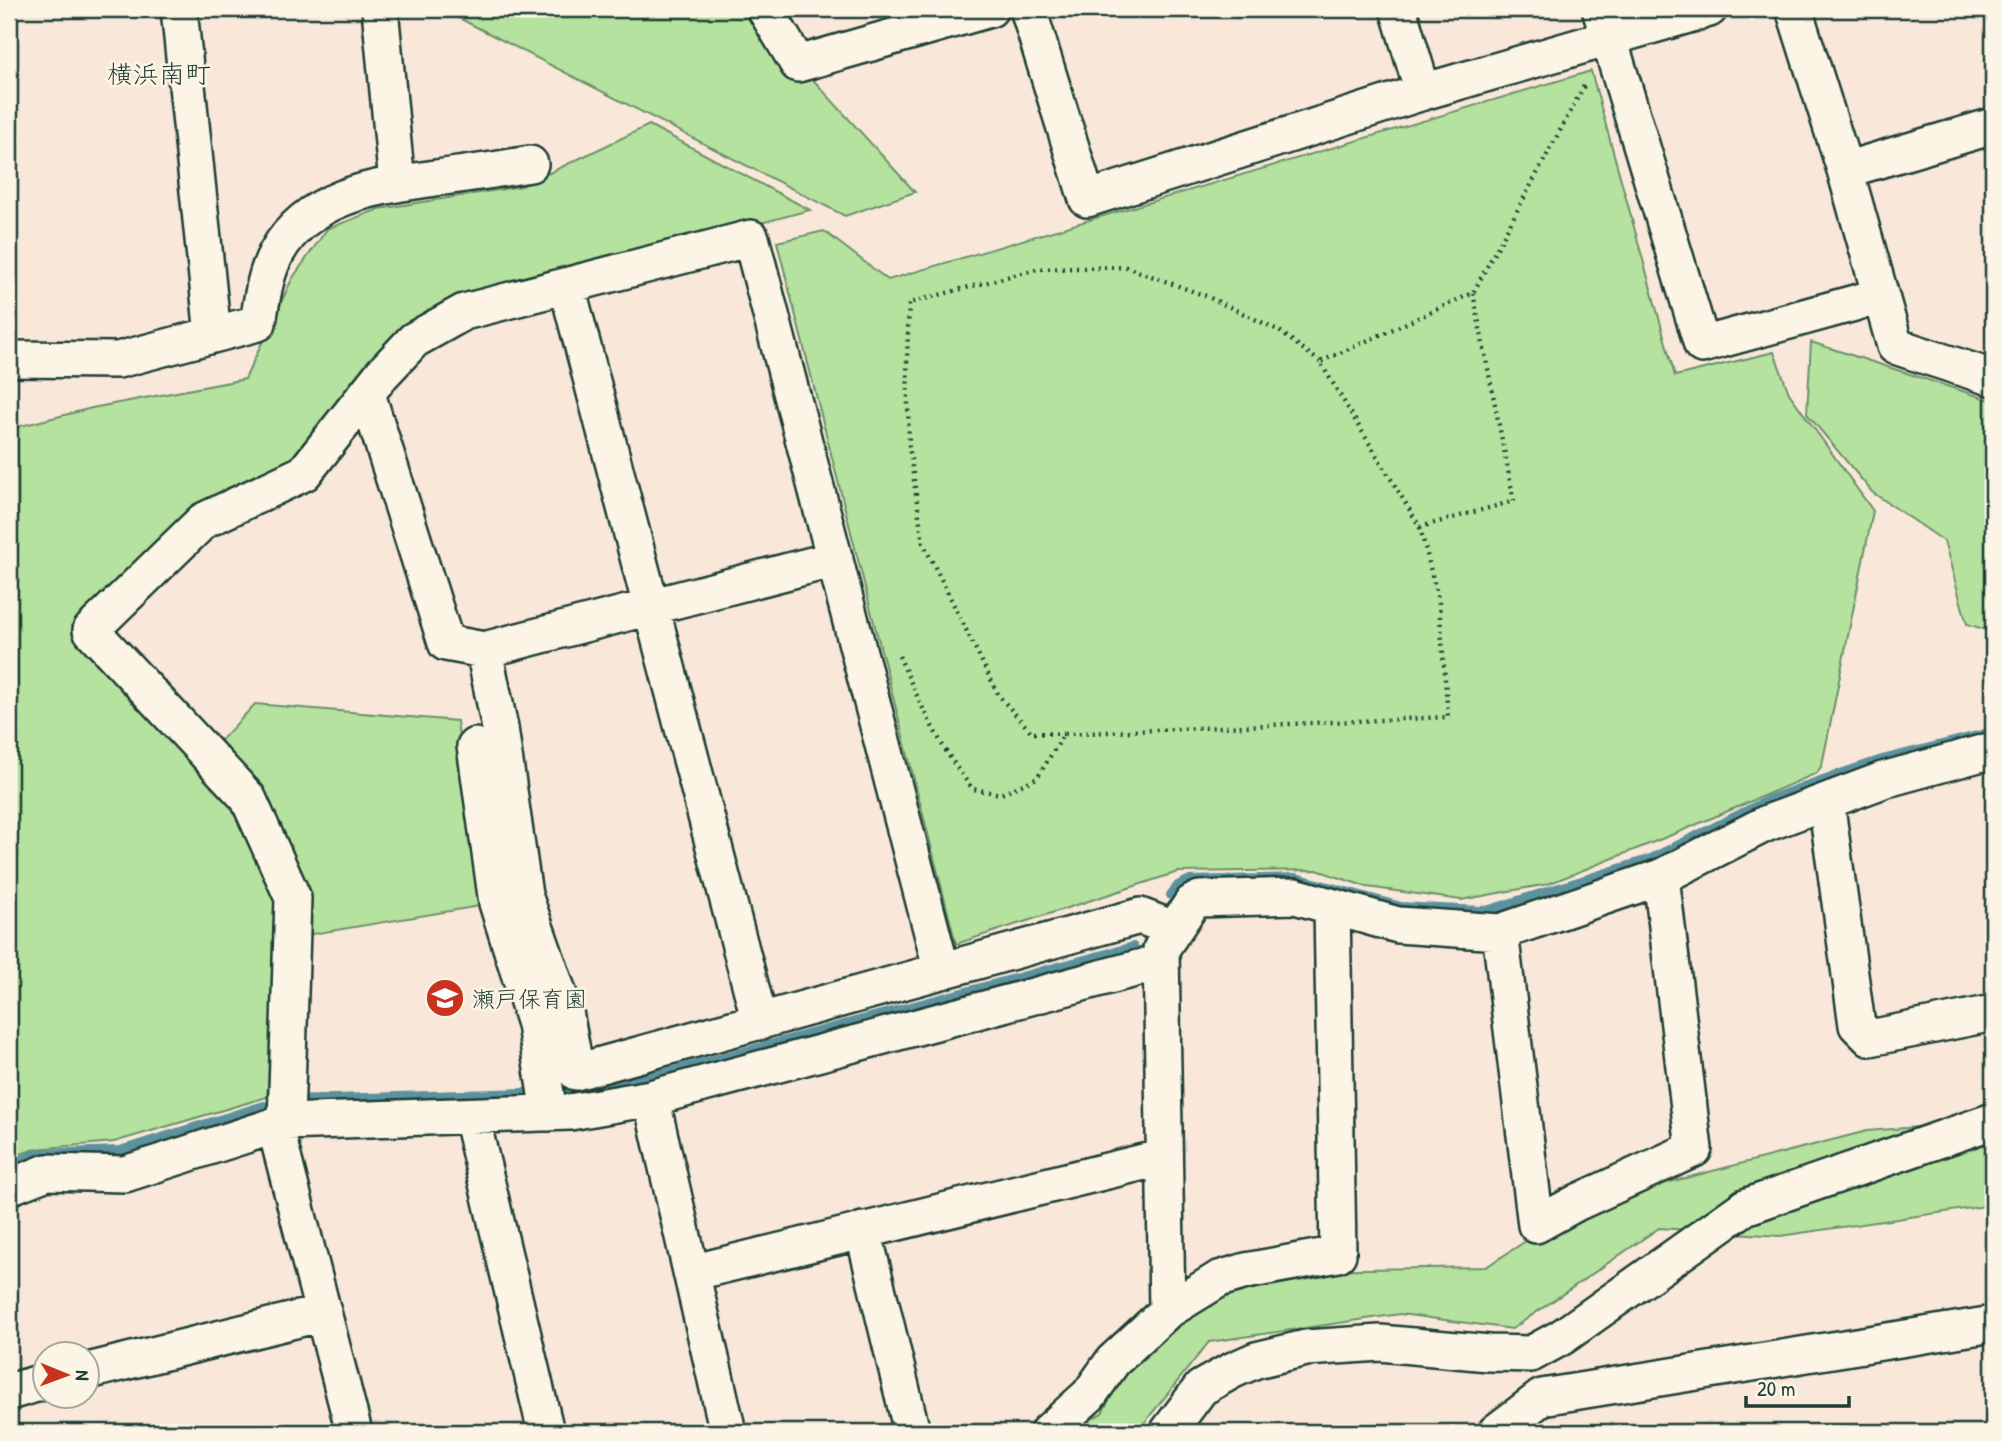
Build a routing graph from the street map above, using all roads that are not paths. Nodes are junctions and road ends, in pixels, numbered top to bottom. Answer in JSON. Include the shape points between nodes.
{"nodes":[{"id":1,"x":179,"y":9,"type":"edge"},
{"id":2,"x":380,"y":9,"type":"edge"},
{"id":3,"x":765,"y":9,"type":"edge"},
{"id":4,"x":990,"y":9,"type":"edge"},
{"id":5,"x":1028,"y":9,"type":"edge"},
{"id":6,"x":1398,"y":9,"type":"edge"},
{"id":7,"x":1709,"y":9,"type":"edge"},
{"id":8,"x":1794,"y":9,"type":"edge"},
{"id":9,"x":1605,"y":23,"type":"edge"},
{"id":10,"x":1423,"y":92,"type":"junction"},
{"id":11,"x":1993,"y":126,"type":"edge"},
{"id":12,"x":530,"y":164,"type":"dead end"},
{"id":13,"x":1845,"y":170,"type":"junction"},
{"id":14,"x":397,"y":184,"type":"junction"},
{"id":15,"x":567,"y":286,"type":"junction"},
{"id":16,"x":1880,"y":296,"type":"junction"},
{"id":17,"x":213,"y":335,"type":"junction"},
{"id":18,"x":9,"y":359,"type":"edge"},
{"id":19,"x":1993,"y":378,"type":"edge"},
{"id":20,"x":366,"y":394,"type":"junction"},
{"id":21,"x":835,"y":559,"type":"junction"},
{"id":22,"x":652,"y":606,"type":"junction"},
{"id":23,"x":484,"y":650,"type":"junction"},
{"id":24,"x":475,"y":746,"type":"dead end"},
{"id":25,"x":1993,"y":750,"type":"edge"},
{"id":26,"x":1826,"y":801,"type":"junction"},
{"id":27,"x":1661,"y":877,"type":"junction"},
{"id":28,"x":1332,"y":907,"type":"junction"},
{"id":29,"x":1174,"y":929,"type":"junction"},
{"id":30,"x":1500,"y":932,"type":"junction"},
{"id":31,"x":1161,"y":962,"type":"junction"},
{"id":32,"x":942,"y":971,"type":"junction"},
{"id":33,"x":1993,"y":1013,"type":"edge"},
{"id":34,"x":760,"y":1022,"type":"junction"},
{"id":35,"x":650,"y":1098,"type":"junction"},
{"id":36,"x":549,"y":1113,"type":"junction"},
{"id":37,"x":471,"y":1116,"type":"junction"},
{"id":38,"x":1993,"y":1121,"type":"edge"},
{"id":39,"x":281,"y":1124,"type":"junction"},
{"id":40,"x":1164,"y":1157,"type":"junction"},
{"id":41,"x":9,"y":1187,"type":"edge"},
{"id":42,"x":863,"y":1230,"type":"junction"},
{"id":43,"x":691,"y":1273,"type":"junction"},
{"id":44,"x":1167,"y":1311,"type":"junction"},
{"id":45,"x":323,"y":1313,"type":"junction"},
{"id":46,"x":1993,"y":1324,"type":"edge"},
{"id":47,"x":1531,"y":1354,"type":"junction"},
{"id":48,"x":102,"y":1368,"type":"edge"},
{"id":49,"x":32,"y":1385,"type":"edge"},
{"id":50,"x":9,"y":1392,"type":"edge"},
{"id":51,"x":1542,"y":1397,"type":"junction"},
{"id":52,"x":354,"y":1432,"type":"edge"},
{"id":53,"x":546,"y":1432,"type":"edge"},
{"id":54,"x":728,"y":1432,"type":"edge"},
{"id":55,"x":912,"y":1432,"type":"edge"},
{"id":56,"x":1048,"y":1432,"type":"edge"},
{"id":57,"x":1168,"y":1432,"type":"edge"},
{"id":58,"x":1496,"y":1432,"type":"edge"}],
"edges":[{"from":1,"to":17,"type":"street"},
{"from":2,"to":14,"type":"street"},
{"from":3,"to":4,"type":"street","via":[[798,64]]},
{"from":5,"to":10,"type":"street","via":[[1087,199]]},
{"from":6,"to":10,"type":"street"},
{"from":7,"to":9,"type":"street"},
{"from":8,"to":13,"type":"street"},
{"from":9,"to":10,"type":"street"},
{"from":9,"to":16,"type":"street","via":[[1702,345]]},
{"from":11,"to":13,"type":"street"},
{"from":12,"to":14,"type":"street"},
{"from":13,"to":16,"type":"street"},
{"from":14,"to":17,"type":"street","via":[[340,198],[296,227],[277,252],[265,283],[258,323]]},
{"from":15,"to":20,"type":"street","via":[[464,312],[414,340]]},
{"from":15,"to":21,"type":"street","via":[[751,238]]},
{"from":15,"to":22,"type":"street"},
{"from":16,"to":19,"type":"street","via":[[1895,346]]},
{"from":17,"to":18,"type":"street","via":[[118,360]]},
{"from":20,"to":23,"type":"street","via":[[446,643]]},
{"from":20,"to":39,"type":"street","via":[[304,473],[203,521],[92,630],[248,798],[293,898]]},
{"from":21,"to":22,"type":"street"},
{"from":21,"to":32,"type":"street"},
{"from":22,"to":23,"type":"street"},
{"from":22,"to":34,"type":"street"},
{"from":23,"to":34,"type":"street","via":[[524,895],[565,1012],[576,1072]]},
{"from":24,"to":36,"type":"street","via":[[496,904],[535,1024]]},
{"from":25,"to":26,"type":"street"},
{"from":26,"to":27,"type":"street","via":[[1765,824]]},
{"from":26,"to":33,"type":"street","via":[[1857,1025],[1870,1038]]},
{"from":27,"to":30,"type":"street"},
{"from":27,"to":30,"type":"street","via":[[1694,1149],[1536,1225]]},
{"from":28,"to":29,"type":"street","via":[[1295,896],[1200,899]]},
{"from":28,"to":30,"type":"street","via":[[1398,925]]},
{"from":28,"to":44,"type":"street","via":[[1338,1254],[1219,1279]]},
{"from":29,"to":31,"type":"street","via":[[1161,949]]},
{"from":29,"to":32,"type":"street","via":[[1140,916]]},
{"from":31,"to":35,"type":"street"},
{"from":31,"to":40,"type":"street"},
{"from":32,"to":34,"type":"street"},
{"from":35,"to":36,"type":"street"},
{"from":35,"to":43,"type":"street"},
{"from":36,"to":37,"type":"street"},
{"from":37,"to":39,"type":"street"},
{"from":37,"to":53,"type":"street"},
{"from":38,"to":47,"type":"street","via":[[1745,1207],[1562,1337]]},
{"from":39,"to":41,"type":"street","via":[[125,1174],[47,1172]]},
{"from":39,"to":45,"type":"street"},
{"from":40,"to":42,"type":"street"},
{"from":40,"to":44,"type":"street"},
{"from":42,"to":43,"type":"street"},
{"from":42,"to":55,"type":"street"},
{"from":43,"to":54,"type":"street"},
{"from":44,"to":56,"type":"street"},
{"from":45,"to":48,"type":"street"},
{"from":45,"to":52,"type":"street"},
{"from":46,"to":51,"type":"street"},
{"from":47,"to":51,"type":"street"},
{"from":47,"to":57,"type":"street","via":[[1380,1343],[1306,1348],[1256,1360],[1201,1388]]},
{"from":49,"to":50,"type":"street"},
{"from":51,"to":58,"type":"street"}]}
